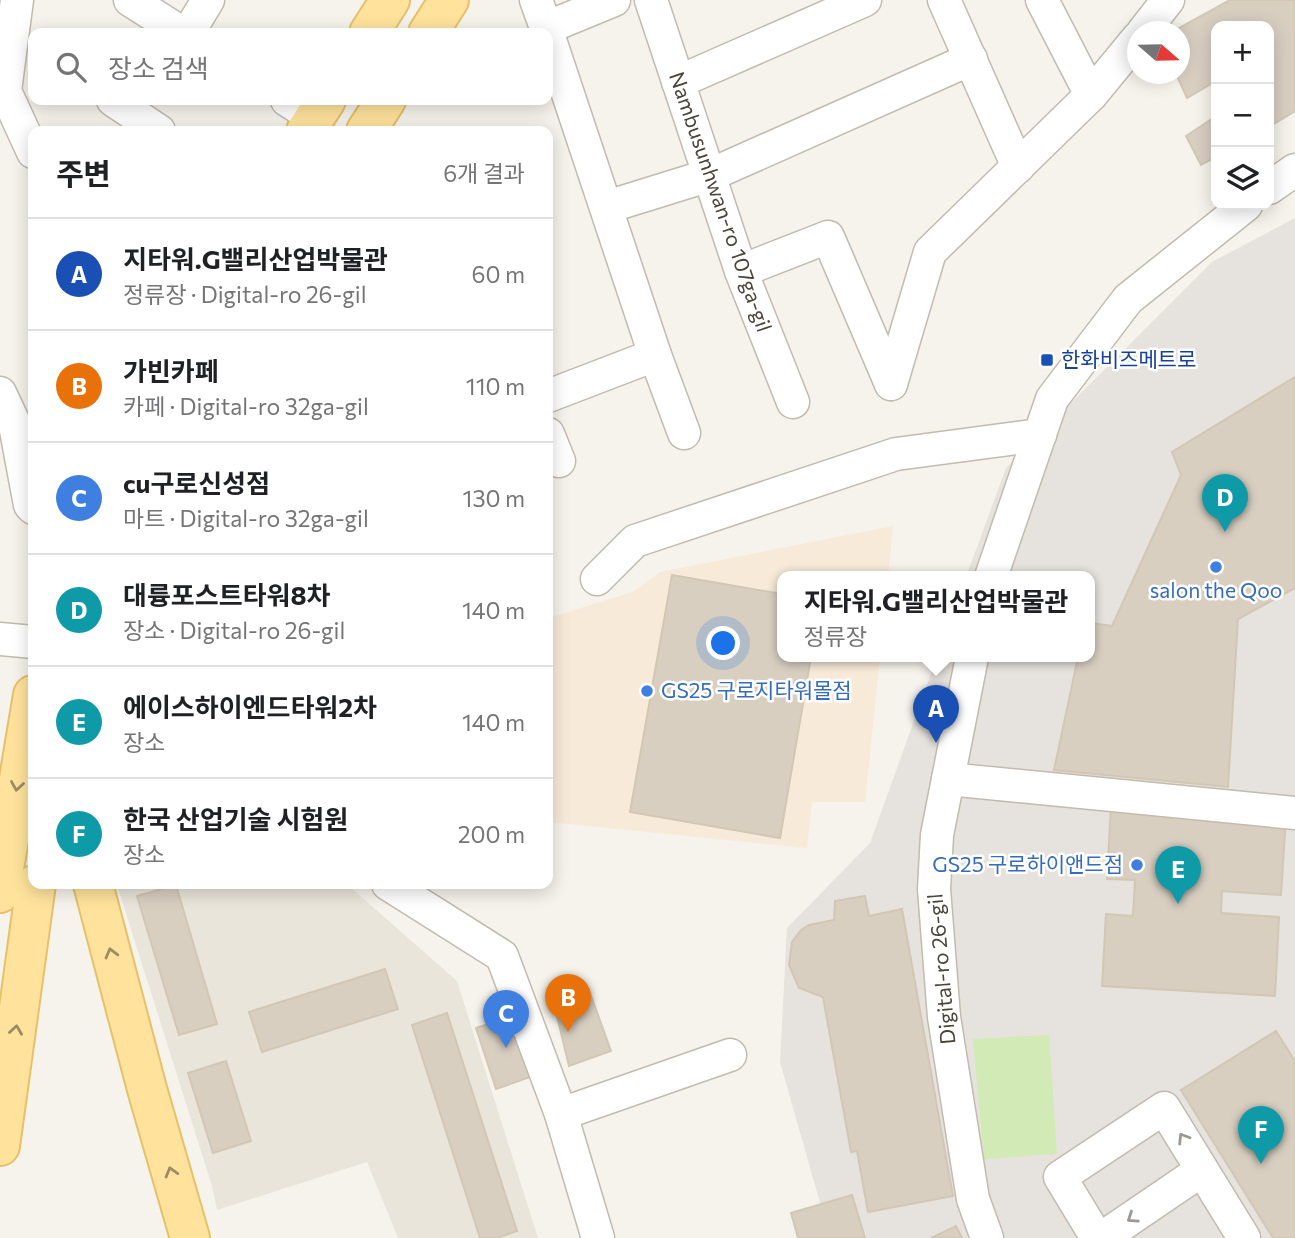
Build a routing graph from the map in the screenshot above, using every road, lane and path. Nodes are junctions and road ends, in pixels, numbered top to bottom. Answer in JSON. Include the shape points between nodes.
{"nodes":[{"id":1,"x":130,"y":0,"type":"edge"},
{"id":2,"x":208,"y":0,"type":"edge"},
{"id":3,"x":390,"y":0,"type":"edge"},
{"id":4,"x":449,"y":0,"type":"edge"},
{"id":5,"x":614,"y":0,"type":"edge"},
{"id":6,"x":651,"y":0,"type":"edge"},
{"id":7,"x":865,"y":0,"type":"edge"},
{"id":8,"x":944,"y":0,"type":"edge"},
{"id":9,"x":1042,"y":0,"type":"edge"},
{"id":10,"x":1168,"y":0,"type":"edge"},
{"id":11,"x":1152,"y":21,"type":"edge"},
{"id":12,"x":544,"y":24,"type":"edge"},
{"id":13,"x":174,"y":28,"type":"edge"},
{"id":14,"x":191,"y":28,"type":"edge"},
{"id":15,"x":372,"y":28,"type":"edge"},
{"id":16,"x":431,"y":28,"type":"edge"},
{"id":17,"x":15,"y":33,"type":"edge"},
{"id":18,"x":553,"y":50,"type":"edge"},
{"id":19,"x":1127,"y":51,"type":"edge"},
{"id":20,"x":971,"y":59,"type":"junction"},
{"id":21,"x":678,"y":82,"type":"junction"},
{"id":22,"x":1091,"y":95,"type":"junction"},
{"id":23,"x":120,"y":105,"type":"edge"},
{"id":24,"x":383,"y":105,"type":"edge"},
{"id":25,"x":152,"y":126,"type":"edge"},
{"id":26,"x":369,"y":126,"type":"edge"},
{"id":27,"x":28,"y":141,"type":"edge"},
{"id":28,"x":1018,"y":167,"type":"junction"},
{"id":29,"x":1295,"y":170,"type":"edge"},
{"id":30,"x":710,"y":175,"type":"junction"},
{"id":31,"x":1274,"y":185,"type":"edge"},
{"id":32,"x":607,"y":207,"type":"junction"},
{"id":33,"x":1240,"y":210,"type":"edge"},
{"id":34,"x":741,"y":271,"type":"junction"},
{"id":35,"x":655,"y":355,"type":"junction"},
{"id":36,"x":0,"y":393,"type":"edge"},
{"id":37,"x":553,"y":394,"type":"edge"},
{"id":38,"x":793,"y":402,"type":"dead end"},
{"id":39,"x":684,"y":433,"type":"dead end"},
{"id":40,"x":1040,"y":435,"type":"junction"},
{"id":41,"x":28,"y":494,"type":"edge"},
{"id":42,"x":993,"y":571,"type":"edge"},
{"id":43,"x":597,"y":579,"type":"dead end"},
{"id":44,"x":0,"y":639,"type":"edge"},
{"id":45,"x":28,"y":642,"type":"edge"},
{"id":46,"x":971,"y":662,"type":"edge"},
{"id":47,"x":28,"y":735,"type":"edge"},
{"id":48,"x":948,"y":779,"type":"junction"},
{"id":49,"x":1295,"y":813,"type":"edge"},
{"id":50,"x":10,"y":879,"type":"edge"},
{"id":51,"x":94,"y":889,"type":"edge"},
{"id":52,"x":396,"y":889,"type":"edge"},
{"id":53,"x":730,"y":1055,"type":"dead end"},
{"id":54,"x":561,"y":1114,"type":"junction"},
{"id":55,"x":0,"y":1146,"type":"edge"},
{"id":56,"x":1202,"y":1170,"type":"junction"},
{"id":57,"x":190,"y":1238,"type":"edge"},
{"id":58,"x":598,"y":1238,"type":"edge"},
{"id":59,"x":987,"y":1238,"type":"edge"},
{"id":60,"x":1099,"y":1238,"type":"edge"},
{"id":61,"x":1244,"y":1238,"type":"edge"}],
"edges":[{"from":1,"to":13,"type":"street"},
{"from":2,"to":14,"type":"street"},
{"from":3,"to":15,"type":"main road"},
{"from":4,"to":16,"type":"main road"},
{"from":5,"to":12,"type":"street"},
{"from":6,"to":21,"type":"street","name":"Nambusunhwan-ro 107ga-gil"},
{"from":7,"to":21,"type":"street"},
{"from":8,"to":20,"type":"street"},
{"from":9,"to":22,"type":"street"},
{"from":10,"to":11,"type":"street"},
{"from":17,"to":27,"type":"street","via":[[5,91]]},
{"from":18,"to":32,"type":"street"},
{"from":19,"to":22,"type":"street"},
{"from":20,"to":28,"type":"street"},
{"from":20,"to":30,"type":"street"},
{"from":21,"to":30,"type":"street","name":"Nambusunhwan-ro 107ga-gil"},
{"from":22,"to":28,"type":"street"},
{"from":23,"to":25,"type":"street"},
{"from":24,"to":26,"type":"main road"},
{"from":28,"to":34,"type":"street","via":[[930,252],[891,384],[828,237]]},
{"from":29,"to":31,"type":"street"},
{"from":30,"to":32,"type":"street"},
{"from":30,"to":34,"type":"street","name":"Nambusunhwan-ro 107ga-gil"},
{"from":32,"to":35,"type":"street"},
{"from":33,"to":40,"type":"street","via":[[1128,299],[1052,399]]},
{"from":34,"to":38,"type":"street","name":"Nambusunhwan-ro 107ga-gil"},
{"from":35,"to":37,"type":"street"},
{"from":35,"to":39,"type":"street"},
{"from":36,"to":41,"type":"street","via":[[15,425]]},
{"from":40,"to":42,"type":"street"},
{"from":40,"to":43,"type":"street","via":[[895,454],[635,541]]},
{"from":44,"to":45,"type":"street"},
{"from":46,"to":48,"type":"street","name":"Digital-ro 26-gil"},
{"from":47,"to":50,"type":"main road","one_way":true},
{"from":48,"to":49,"type":"street"},
{"from":48,"to":59,"type":"street","name":"Digital-ro 26-gil","via":[[937,835],[934,889],[944,1017],[973,1199]]},
{"from":55,"to":50,"type":"main road","one_way":true},
{"from":57,"to":51,"type":"main road","one_way":true},
{"from":52,"to":54,"type":"street","via":[[502,956]]},
{"from":53,"to":54,"type":"street"},
{"from":54,"to":58,"type":"street"},
{"from":56,"to":60,"type":"street","one_way":true},
{"from":56,"to":60,"type":"street","one_way":true,"via":[[1164,1108],[1060,1177]]},
{"from":56,"to":61,"type":"street"}]}
